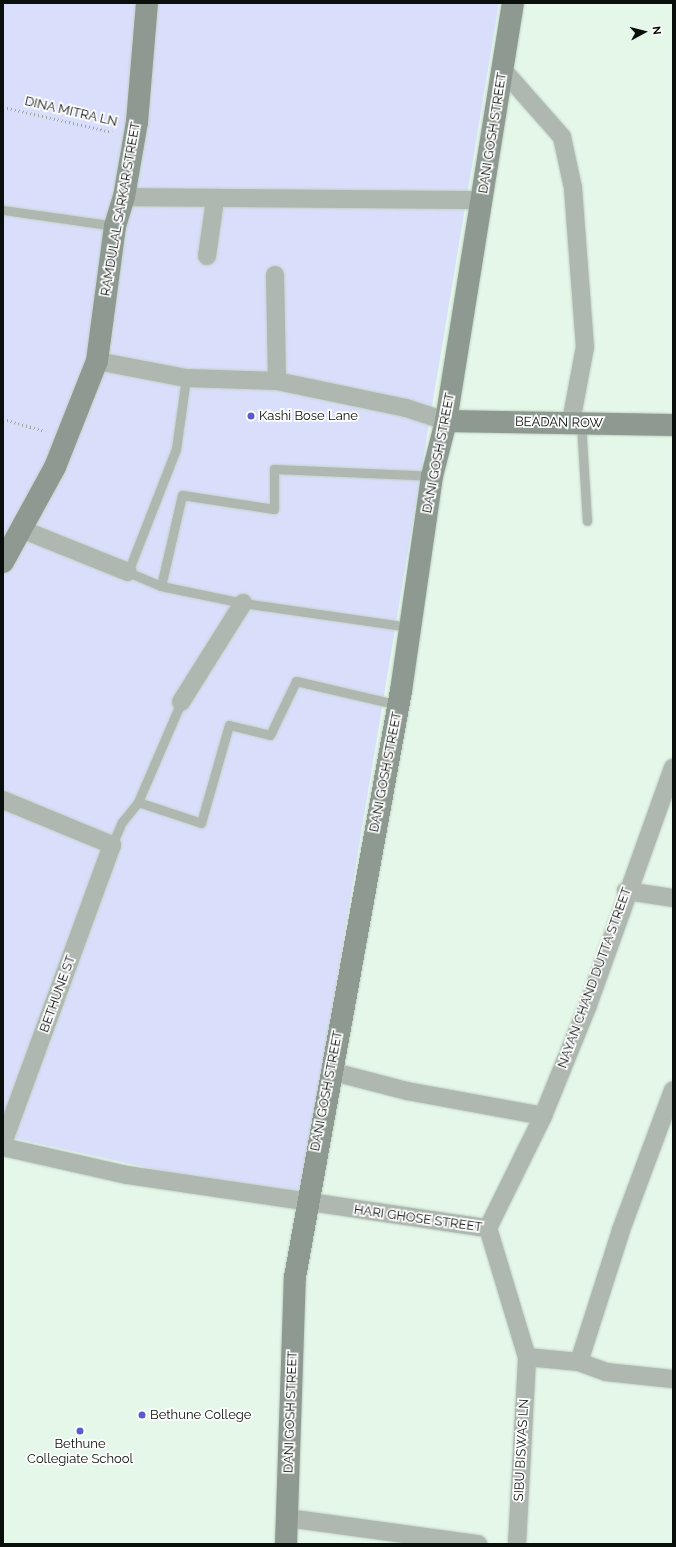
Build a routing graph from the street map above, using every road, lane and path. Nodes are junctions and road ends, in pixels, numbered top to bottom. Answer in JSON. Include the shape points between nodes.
{"nodes":[{"id":1,"x":147,"y":3,"type":"edge"},
{"id":2,"x":513,"y":3,"type":"edge"},
{"id":3,"x":503,"y":70,"type":"junction"},
{"id":4,"x":3,"y":107,"type":"edge"},
{"id":5,"x":134,"y":137,"type":"junction"},
{"id":6,"x":124,"y":197,"type":"junction"},
{"id":7,"x":215,"y":200,"type":"junction"},
{"id":8,"x":483,"y":200,"type":"junction"},
{"id":9,"x":3,"y":210,"type":"edge"},
{"id":10,"x":115,"y":226,"type":"junction"},
{"id":11,"x":207,"y":256,"type":"dead end"},
{"id":12,"x":275,"y":275,"type":"dead end"},
{"id":13,"x":97,"y":361,"type":"junction"},
{"id":14,"x":186,"y":378,"type":"junction"},
{"id":15,"x":277,"y":380,"type":"junction"},
{"id":16,"x":3,"y":419,"type":"edge"},
{"id":17,"x":446,"y":421,"type":"junction"},
{"id":18,"x":576,"y":423,"type":"junction"},
{"id":19,"x":673,"y":425,"type":"edge"},
{"id":20,"x":65,"y":436,"type":"junction"},
{"id":21,"x":432,"y":476,"type":"junction"},
{"id":22,"x":587,"y":521,"type":"dead end"},
{"id":23,"x":21,"y":529,"type":"junction"},
{"id":24,"x":3,"y":562,"type":"edge"},
{"id":25,"x":128,"y":572,"type":"junction"},
{"id":26,"x":161,"y":586,"type":"junction"},
{"id":27,"x":243,"y":603,"type":"junction"},
{"id":28,"x":412,"y":627,"type":"junction"},
{"id":29,"x":181,"y":702,"type":"joint"},
{"id":30,"x":399,"y":705,"type":"junction"},
{"id":31,"x":673,"y":768,"type":"edge"},
{"id":32,"x":3,"y":800,"type":"edge"},
{"id":33,"x":138,"y":802,"type":"junction"},
{"id":34,"x":112,"y":846,"type":"junction"},
{"id":35,"x":626,"y":891,"type":"junction"},
{"id":36,"x":673,"y":898,"type":"edge"},
{"id":37,"x":330,"y":1071,"type":"junction"},
{"id":38,"x":673,"y":1090,"type":"edge"},
{"id":39,"x":543,"y":1116,"type":"junction"},
{"id":40,"x":3,"y":1143,"type":"edge"},
{"id":41,"x":3,"y":1148,"type":"edge"},
{"id":42,"x":306,"y":1204,"type":"junction"},
{"id":43,"x":488,"y":1228,"type":"junction"},
{"id":44,"x":527,"y":1357,"type":"junction"},
{"id":45,"x":579,"y":1362,"type":"junction"},
{"id":46,"x":673,"y":1379,"type":"edge"},
{"id":47,"x":287,"y":1518,"type":"junction"},
{"id":48,"x":286,"y":1544,"type":"edge"},
{"id":49,"x":478,"y":1544,"type":"edge"},
{"id":50,"x":517,"y":1544,"type":"edge"}],
"edges":[{"from":1,"to":5,"type":"street","name":"RAMDULAL SARKAR STREET"},
{"from":2,"to":3,"type":"street","name":"DANI GOSH STREET"},
{"from":3,"to":8,"type":"street","name":"DANI GOSH STREET"},
{"from":3,"to":18,"type":"street","via":[[562,138],[573,188],[586,347]]},
{"from":4,"to":5,"type":"path","name":"DINA MITRA LN"},
{"from":5,"to":6,"type":"street","name":"RAMDULAL SARKAR STREET"},
{"from":6,"to":7,"type":"street"},
{"from":6,"to":10,"type":"street","name":"RAMDULAL SARKAR STREET"},
{"from":7,"to":8,"type":"street"},
{"from":7,"to":11,"type":"street"},
{"from":8,"to":17,"type":"street","name":"DANI GOSH STREET"},
{"from":9,"to":10,"type":"lane"},
{"from":10,"to":13,"type":"street","name":"RAMDULAL SARKAR STREET"},
{"from":12,"to":15,"type":"street"},
{"from":13,"to":14,"type":"street"},
{"from":13,"to":20,"type":"street","name":"RAMDULAL SARKAR STREET"},
{"from":14,"to":15,"type":"street"},
{"from":14,"to":25,"type":"lane","via":[[176,449]]},
{"from":15,"to":17,"type":"street","via":[[406,408]]},
{"from":16,"to":20,"type":"path"},
{"from":17,"to":18,"type":"street","name":"BEADAN ROW"},
{"from":17,"to":21,"type":"street","name":"DANI GOSH STREET"},
{"from":18,"to":19,"type":"street","name":"BEADAN ROW"},
{"from":18,"to":22,"type":"lane"},
{"from":20,"to":23,"type":"street","name":"RAMDULAL SARKAR STREET","via":[[55,467]]},
{"from":21,"to":26,"type":"lane","via":[[274,469],[274,509],[182,495]]},
{"from":21,"to":28,"type":"street","name":"DANI GOSH STREET"},
{"from":23,"to":24,"type":"street","name":"RAMDULAL SARKAR STREET"},
{"from":23,"to":25,"type":"street"},
{"from":25,"to":26,"type":"lane"},
{"from":26,"to":27,"type":"lane"},
{"from":27,"to":28,"type":"lane"},
{"from":27,"to":29,"type":"street"},
{"from":28,"to":30,"type":"street","name":"DANI GOSH STREET"},
{"from":29,"to":33,"type":"lane"},
{"from":30,"to":33,"type":"lane","via":[[296,681],[270,735],[229,725],[201,823]]},
{"from":30,"to":37,"type":"street","name":"DANI GOSH STREET"},
{"from":31,"to":35,"type":"street","name":"NAYAN CHAND DUTTA STREET"},
{"from":32,"to":34,"type":"street"},
{"from":33,"to":34,"type":"lane","via":[[122,822]]},
{"from":34,"to":40,"type":"street","name":"BETHUNE ST"},
{"from":35,"to":36,"type":"street"},
{"from":35,"to":39,"type":"street","name":"NAYAN CHAND DUTTA STREET","via":[[588,1005]]},
{"from":37,"to":39,"type":"street","via":[[406,1091]]},
{"from":37,"to":42,"type":"street","name":"DANI GOSH STREET"},
{"from":38,"to":45,"type":"street","via":[[621,1230]]},
{"from":39,"to":43,"type":"street","name":"NAYAN CHAND DUTTA STREET"},
{"from":41,"to":42,"type":"street","name":"HARI GHOSE STREET","via":[[127,1175]]},
{"from":42,"to":43,"type":"street","name":"HARI GHOSE STREET"},
{"from":42,"to":47,"type":"street","name":"DANI GOSH STREET","via":[[295,1277]]},
{"from":43,"to":44,"type":"street","name":"HARI GHOSE STREET"},
{"from":44,"to":45,"type":"street"},
{"from":44,"to":50,"type":"street","name":"SIBU BISWAS LN"},
{"from":45,"to":46,"type":"street","via":[[606,1372]]},
{"from":47,"to":48,"type":"street","name":"DANI GOSH STREET"},
{"from":47,"to":49,"type":"street"}]}
